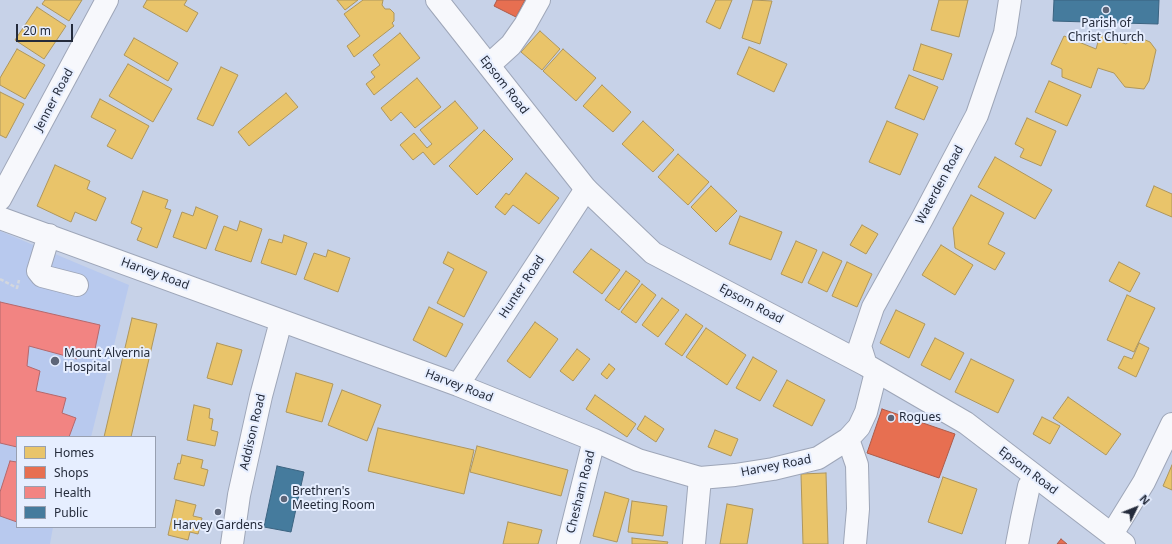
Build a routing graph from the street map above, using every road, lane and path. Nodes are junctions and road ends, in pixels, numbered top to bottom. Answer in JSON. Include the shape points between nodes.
{"nodes":[{"id":1,"x":107,"y":0,"type":"edge"},
{"id":2,"x":437,"y":0,"type":"edge"},
{"id":3,"x":539,"y":0,"type":"edge"},
{"id":4,"x":1010,"y":0,"type":"edge"},
{"id":5,"x":489,"y":65,"type":"junction"},
{"id":6,"x":586,"y":189,"type":"junction"},
{"id":7,"x":0,"y":200,"type":"edge"},
{"id":8,"x":0,"y":218,"type":"edge"},
{"id":9,"x":49,"y":235,"type":"junction"},
{"id":10,"x":21,"y":276,"type":"dead end"},
{"id":11,"x":0,"y":279,"type":"edge"},
{"id":12,"x":77,"y":286,"type":"dead end"},
{"id":13,"x":281,"y":321,"type":"junction"},
{"id":14,"x":871,"y":368,"type":"junction"},
{"id":15,"x":458,"y":385,"type":"junction"},
{"id":16,"x":1172,"y":424,"type":"edge"},
{"id":17,"x":848,"y":439,"type":"junction"},
{"id":18,"x":594,"y":440,"type":"junction"},
{"id":19,"x":700,"y":478,"type":"junction"},
{"id":20,"x":1036,"y":478,"type":"junction"},
{"id":21,"x":1118,"y":539,"type":"edge"},
{"id":22,"x":232,"y":544,"type":"edge"},
{"id":23,"x":568,"y":544,"type":"edge"},
{"id":24,"x":694,"y":544,"type":"edge"},
{"id":25,"x":855,"y":544,"type":"edge"},
{"id":26,"x":1017,"y":544,"type":"edge"}],
"edges":[{"from":1,"to":7,"type":"street","name":"Jenner Road"},
{"from":2,"to":5,"type":"street","name":"Epsom Road"},
{"from":3,"to":5,"type":"street","via":[[511,45]]},
{"from":4,"to":14,"type":"street","name":"Waterden Road","via":[[1005,33],[977,115],[873,308],[860,346]]},
{"from":5,"to":6,"type":"street","name":"Epsom Road"},
{"from":6,"to":14,"type":"street","name":"Epsom Road","via":[[653,253]]},
{"from":6,"to":15,"type":"street","name":"Hunter Road"},
{"from":8,"to":9,"type":"street","name":"Harvey Road"},
{"from":9,"to":12,"type":"street","via":[[38,271],[42,276]]},
{"from":9,"to":13,"type":"street","name":"Harvey Road"},
{"from":10,"to":11,"type":"path","via":[[17,288]]},
{"from":13,"to":15,"type":"street","name":"Harvey Road"},
{"from":13,"to":22,"type":"street","name":"Addison Road","via":[[260,396],[239,495]]},
{"from":14,"to":17,"type":"street","name":"Harvey Road","via":[[866,412],[860,427]]},
{"from":14,"to":20,"type":"street","name":"Epsom Road","via":[[966,423]]},
{"from":15,"to":18,"type":"street","name":"Harvey Road"},
{"from":16,"to":21,"type":"street"},
{"from":17,"to":19,"type":"street","name":"Harvey Road","via":[[818,458],[773,469]]},
{"from":17,"to":25,"type":"street","via":[[857,465],[858,509]]},
{"from":18,"to":19,"type":"street","name":"Harvey Road","via":[[638,460]]},
{"from":18,"to":23,"type":"street","name":"Chesham Road"},
{"from":19,"to":24,"type":"street"},
{"from":20,"to":21,"type":"street","name":"Epsom Road"},
{"from":20,"to":26,"type":"street","via":[[1029,486]]}]}
